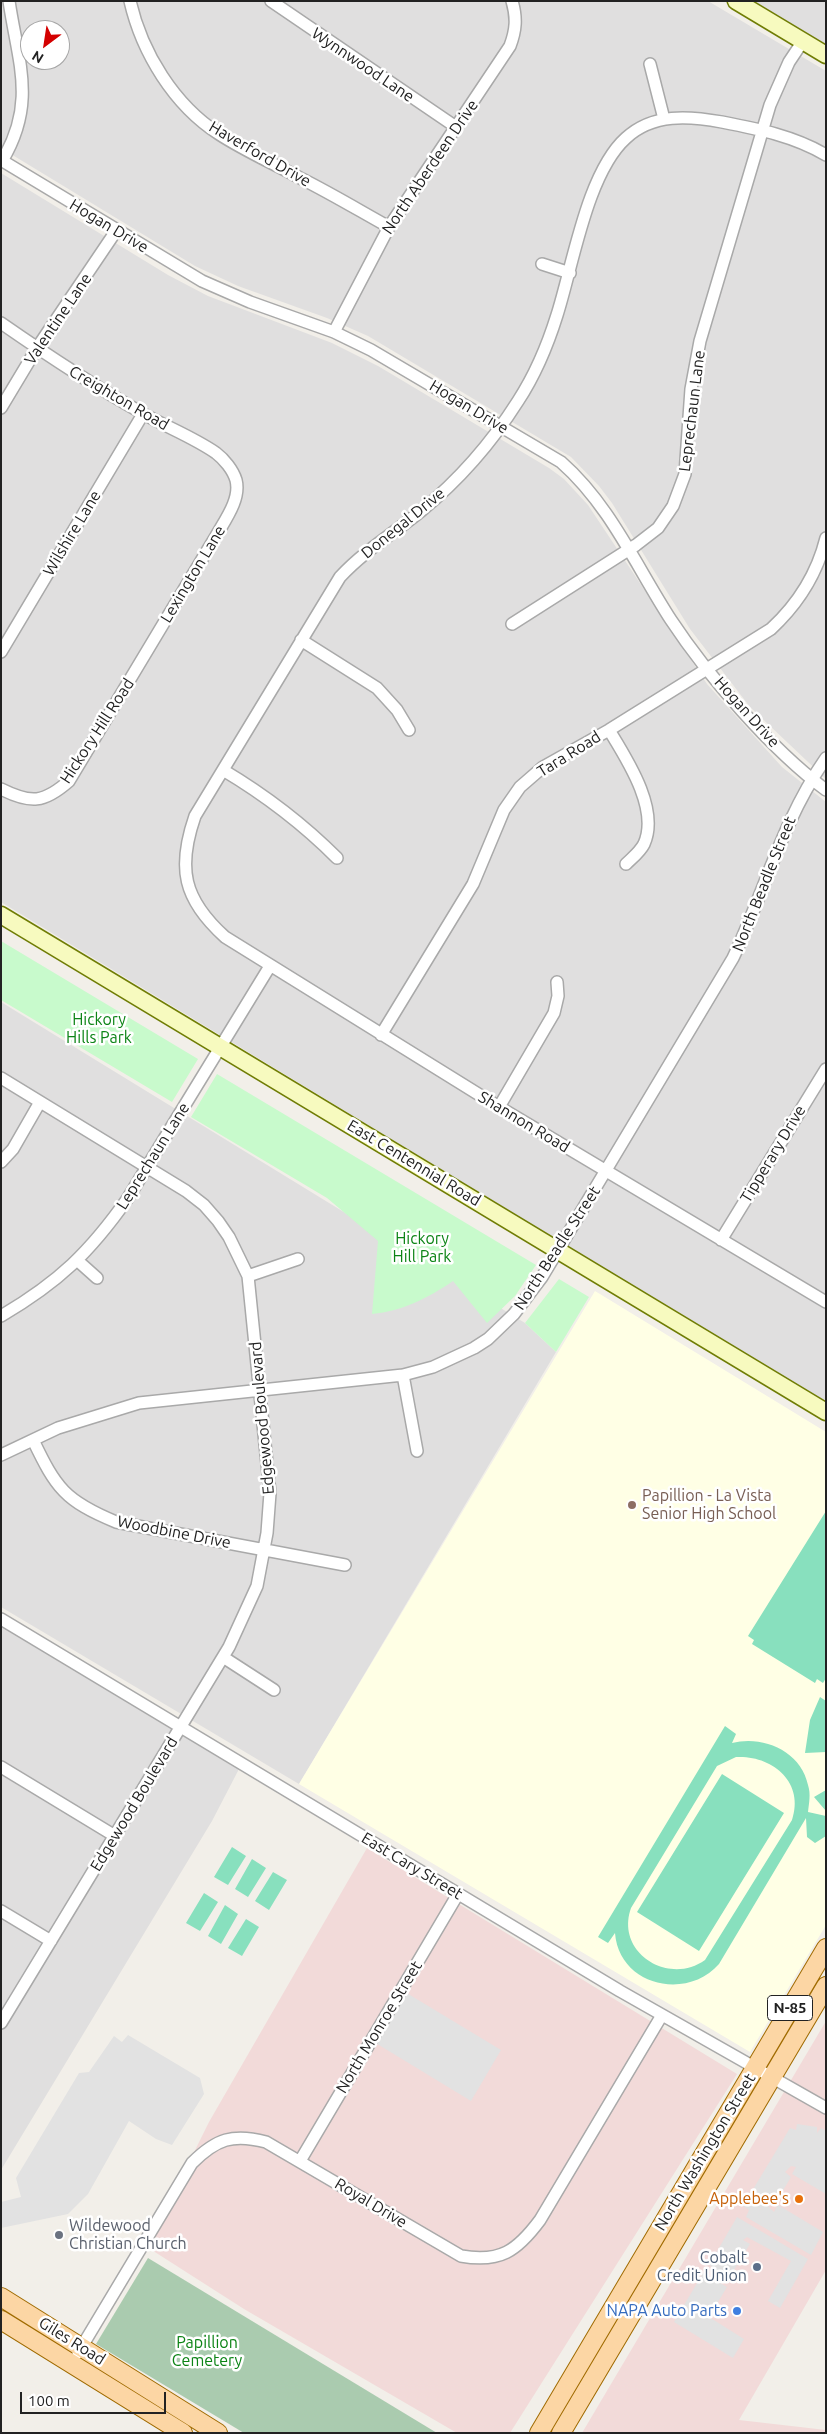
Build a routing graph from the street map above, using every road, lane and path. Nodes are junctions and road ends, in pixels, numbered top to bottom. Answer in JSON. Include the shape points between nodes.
{"nodes":[{"id":1,"x":9,"y":1,"type":"edge"},
{"id":2,"x":130,"y":1,"type":"edge"},
{"id":3,"x":272,"y":1,"type":"edge"},
{"id":4,"x":512,"y":1,"type":"edge"},
{"id":5,"x":736,"y":1,"type":"edge"},
{"id":6,"x":803,"y":41,"type":"junction"},
{"id":7,"x":826,"y":55,"type":"edge"},
{"id":8,"x":650,"y":64,"type":"dead end"},
{"id":9,"x":664,"y":118,"type":"junction"},
{"id":10,"x":456,"y":127,"type":"junction"},
{"id":11,"x":761,"y":130,"type":"junction"},
{"id":12,"x":826,"y":155,"type":"edge"},
{"id":13,"x":2,"y":160,"type":"edge"},
{"id":14,"x":389,"y":227,"type":"junction"},
{"id":15,"x":116,"y":231,"type":"junction"},
{"id":16,"x":542,"y":264,"type":"dead end"},
{"id":17,"x":570,"y":273,"type":"junction"},
{"id":18,"x":1,"y":323,"type":"edge"},
{"id":19,"x":334,"y":332,"type":"junction"},
{"id":20,"x":37,"y":348,"type":"junction"},
{"id":21,"x":1,"y":408,"type":"edge"},
{"id":22,"x":143,"y":414,"type":"junction"},
{"id":23,"x":501,"y":426,"type":"junction"},
{"id":24,"x":233,"y":475,"type":"joint"},
{"id":25,"x":826,"y":538,"type":"edge"},
{"id":26,"x":629,"y":550,"type":"junction"},
{"id":27,"x":512,"y":624,"type":"dead end"},
{"id":28,"x":301,"y":640,"type":"junction"},
{"id":29,"x":1,"y":652,"type":"edge"},
{"id":30,"x":708,"y":669,"type":"junction"},
{"id":31,"x":136,"y":670,"type":"joint"},
{"id":32,"x":409,"y":730,"type":"dead end"},
{"id":33,"x":609,"y":730,"type":"junction"},
{"id":34,"x":826,"y":758,"type":"edge"},
{"id":35,"x":223,"y":770,"type":"junction"},
{"id":36,"x":811,"y":779,"type":"junction"},
{"id":37,"x":1,"y":789,"type":"edge"},
{"id":38,"x":826,"y":790,"type":"edge"},
{"id":39,"x":337,"y":858,"type":"dead end"},
{"id":40,"x":626,"y":864,"type":"dead end"},
{"id":41,"x":1,"y":915,"type":"edge"},
{"id":42,"x":225,"y":937,"type":"joint"},
{"id":43,"x":270,"y":966,"type":"junction"},
{"id":44,"x":557,"y":982,"type":"dead end"},
{"id":45,"x":381,"y":1035,"type":"junction"},
{"id":46,"x":220,"y":1048,"type":"junction"},
{"id":47,"x":826,"y":1069,"type":"edge"},
{"id":48,"x":1,"y":1078,"type":"edge"},
{"id":49,"x":40,"y":1102,"type":"junction"},
{"id":50,"x":499,"y":1107,"type":"junction"},
{"id":51,"x":1,"y":1162,"type":"edge"},
{"id":52,"x":148,"y":1166,"type":"junction"},
{"id":53,"x":607,"y":1171,"type":"junction"},
{"id":54,"x":721,"y":1240,"type":"junction"},
{"id":55,"x":559,"y":1250,"type":"junction"},
{"id":56,"x":298,"y":1259,"type":"dead end"},
{"id":57,"x":78,"y":1260,"type":"junction"},
{"id":58,"x":248,"y":1276,"type":"junction"},
{"id":59,"x":96,"y":1278,"type":"dead end"},
{"id":60,"x":826,"y":1302,"type":"edge"},
{"id":61,"x":1,"y":1316,"type":"edge"},
{"id":62,"x":403,"y":1375,"type":"junction"},
{"id":63,"x":258,"y":1391,"type":"junction"},
{"id":64,"x":826,"y":1412,"type":"edge"},
{"id":65,"x":33,"y":1440,"type":"junction"},
{"id":66,"x":417,"y":1451,"type":"dead end"},
{"id":67,"x":1,"y":1454,"type":"edge"},
{"id":68,"x":264,"y":1549,"type":"junction"},
{"id":69,"x":345,"y":1565,"type":"dead end"},
{"id":70,"x":1,"y":1619,"type":"edge"},
{"id":71,"x":223,"y":1657,"type":"junction"},
{"id":72,"x":274,"y":1690,"type":"dead end"},
{"id":73,"x":180,"y":1728,"type":"junction"},
{"id":74,"x":1,"y":1767,"type":"edge"},
{"id":75,"x":115,"y":1836,"type":"junction"},
{"id":76,"x":458,"y":1894,"type":"junction"},
{"id":77,"x":1,"y":1910,"type":"edge"},
{"id":78,"x":51,"y":1941,"type":"junction"},
{"id":79,"x":826,"y":1948,"type":"edge"},
{"id":80,"x":826,"y":1986,"type":"edge"},
{"id":81,"x":662,"y":2015,"type":"junction"},
{"id":82,"x":1,"y":2023,"type":"edge"},
{"id":83,"x":755,"y":2068,"type":"junction"},
{"id":84,"x":771,"y":2078,"type":"junction"},
{"id":85,"x":826,"y":2108,"type":"edge"},
{"id":86,"x":300,"y":2160,"type":"junction"},
{"id":87,"x":1,"y":2297,"type":"edge"},
{"id":88,"x":1,"y":2320,"type":"edge"},
{"id":89,"x":82,"y":2348,"type":"junction"},
{"id":90,"x":72,"y":2364,"type":"junction"},
{"id":91,"x":183,"y":2433,"type":"edge"},
{"id":92,"x":218,"y":2433,"type":"edge"},
{"id":93,"x":540,"y":2433,"type":"edge"},
{"id":94,"x":560,"y":2433,"type":"edge"}],
"edges":[{"from":1,"to":13,"type":"street","via":[[22,72],[23,98],[17,129]]},
{"from":2,"to":14,"type":"street","name":"Haverford Drive","via":[[151,59],[174,93],[202,121],[236,144]]},
{"from":3,"to":10,"type":"street","name":"Wynnwood Lane"},
{"from":4,"to":10,"type":"street","name":"North Aberdeen Drive","via":[[516,30],[510,46]]},
{"from":5,"to":6,"type":"street"},
{"from":6,"to":7,"type":"street"},
{"from":6,"to":11,"type":"street","name":"Leprechaun Lane","via":[[781,78]]},
{"from":8,"to":9,"type":"street"},
{"from":9,"to":11,"type":"street","via":[[700,118]]},
{"from":9,"to":17,"type":"street","name":"Donegal Drive","via":[[628,136],[606,163]]},
{"from":10,"to":14,"type":"street","name":"North Aberdeen Drive"},
{"from":11,"to":12,"type":"street","via":[[801,142]]},
{"from":11,"to":26,"type":"street","name":"Leprechaun Lane","via":[[700,341],[691,389],[686,468],[681,490],[664,520]]},
{"from":13,"to":15,"type":"street","name":"Hogan Drive"},
{"from":14,"to":19,"type":"street","name":"North Aberdeen Drive"},
{"from":15,"to":19,"type":"street","name":"Hogan Drive","via":[[202,281]]},
{"from":15,"to":20,"type":"street","name":"Valentine Lane"},
{"from":16,"to":17,"type":"street"},
{"from":17,"to":23,"type":"street","name":"Donegal Drive","via":[[537,366]]},
{"from":18,"to":20,"type":"street","name":"Creighton Road"},
{"from":19,"to":23,"type":"street","name":"Hogan Drive","via":[[403,367]]},
{"from":20,"to":21,"type":"street","name":"Valentine Lane"},
{"from":20,"to":22,"type":"street","name":"Creighton Road"},
{"from":22,"to":24,"type":"street","name":"Creighton Road","via":[[216,453],[227,463]]},
{"from":22,"to":29,"type":"street","name":"Wilshire Lane"},
{"from":23,"to":26,"type":"street","name":"Hogan Drive","via":[[561,462],[579,478]]},
{"from":23,"to":28,"type":"street","name":"Donegal Drive","via":[[446,489],[355,561],[340,578]]},
{"from":24,"to":31,"type":"street","name":"Lexington Lane","via":[[236,494],[230,512]]},
{"from":25,"to":30,"type":"street","name":"Tara Road","via":[[813,574],[790,611],[764,634]]},
{"from":26,"to":27,"type":"street","name":"Leprechaun Lane"},
{"from":26,"to":30,"type":"street","name":"Hogan Drive","via":[[671,620]]},
{"from":28,"to":32,"type":"street","via":[[378,688]]},
{"from":28,"to":35,"type":"street","name":"Donegal Drive"},
{"from":30,"to":33,"type":"street","name":"Tara Road"},
{"from":30,"to":36,"type":"street","name":"Hogan Drive","via":[[758,728]]},
{"from":31,"to":37,"type":"street","name":"Hickory Hill Road","via":[[69,780],[54,794],[35,800]]},
{"from":33,"to":40,"type":"street","via":[[636,776],[646,808],[645,842]]},
{"from":33,"to":45,"type":"street","name":"Tara Road","via":[[543,767],[520,786],[504,810],[472,884]]},
{"from":34,"to":36,"type":"street","name":"North Beadle Street"},
{"from":35,"to":39,"type":"street","via":[[263,794],[306,827]]},
{"from":35,"to":42,"type":"street","name":"Donegal Drive","via":[[195,816],[186,842],[184,862],[186,881],[196,903],[209,923]]},
{"from":36,"to":38,"type":"street","name":"Hogan Drive"},
{"from":36,"to":53,"type":"street","name":"North Beadle Street","via":[[783,834],[749,926],[733,958]]},
{"from":41,"to":46,"type":"street","name":"East Centennial Road"},
{"from":42,"to":43,"type":"street","name":"Shannon Road"},
{"from":43,"to":45,"type":"street","name":"Shannon Road"},
{"from":43,"to":46,"type":"street","name":"Leprechaun Lane"},
{"from":44,"to":50,"type":"street","via":[[554,1013]]},
{"from":45,"to":50,"type":"street","name":"Shannon Road"},
{"from":46,"to":52,"type":"street","name":"Leprechaun Lane"},
{"from":46,"to":55,"type":"street","name":"East Centennial Road"},
{"from":47,"to":54,"type":"street","name":"Tipperary Drive"},
{"from":48,"to":49,"type":"street","name":"Edgewood Boulevard"},
{"from":49,"to":51,"type":"street","via":[[13,1150]]},
{"from":49,"to":52,"type":"street","name":"Edgewood Boulevard"},
{"from":50,"to":53,"type":"street","name":"Shannon Road"},
{"from":52,"to":57,"type":"street","name":"Leprechaun Lane","via":[[104,1232]]},
{"from":52,"to":58,"type":"street","name":"Edgewood Boulevard","via":[[204,1205],[229,1236]]},
{"from":53,"to":54,"type":"street","name":"Shannon Road"},
{"from":53,"to":55,"type":"street","name":"North Beadle Street"},
{"from":54,"to":60,"type":"street","name":"Shannon Road"},
{"from":55,"to":62,"type":"street","name":"North Beadle Street","via":[[514,1314],[488,1339],[453,1359]]},
{"from":55,"to":64,"type":"street","name":"East Centennial Road"},
{"from":56,"to":58,"type":"street"},
{"from":57,"to":59,"type":"street"},
{"from":57,"to":61,"type":"street","name":"Leprechaun Lane","via":[[33,1297]]},
{"from":58,"to":63,"type":"street","name":"Edgewood Boulevard"},
{"from":62,"to":63,"type":"street","name":"North Beadle Street"},
{"from":62,"to":66,"type":"street"},
{"from":63,"to":65,"type":"street","name":"North Beadle Street","via":[[139,1403],[58,1428]]},
{"from":63,"to":68,"type":"street","name":"Edgewood Boulevard","via":[[270,1493]]},
{"from":65,"to":67,"type":"street","name":"North Beadle Street"},
{"from":65,"to":68,"type":"street","name":"Woodbine Drive","via":[[49,1472],[66,1495],[92,1512],[116,1522]]},
{"from":68,"to":69,"type":"street","name":"Woodbine Drive"},
{"from":68,"to":71,"type":"street","name":"Edgewood Boulevard","via":[[257,1586]]},
{"from":70,"to":73,"type":"street","name":"East Cary Street"},
{"from":71,"to":72,"type":"street"},
{"from":71,"to":73,"type":"street","name":"Edgewood Boulevard"},
{"from":73,"to":75,"type":"street","name":"Edgewood Boulevard"},
{"from":73,"to":76,"type":"street","name":"East Cary Street"},
{"from":74,"to":75,"type":"street"},
{"from":75,"to":78,"type":"street","name":"Edgewood Boulevard"},
{"from":76,"to":81,"type":"street","name":"East Cary Street"},
{"from":76,"to":86,"type":"street","name":"North Monroe Street"},
{"from":77,"to":78,"type":"street"},
{"from":78,"to":82,"type":"street","name":"Edgewood Boulevard"},
{"from":79,"to":83,"type":"main road","name":"North Washington Street","number":"N-85"},
{"from":80,"to":84,"type":"main road","name":"North Washington Street","number":"N-85"},
{"from":81,"to":83,"type":"street","name":"East Cary Street"},
{"from":81,"to":86,"type":"street","name":"Royal Drive","via":[[540,2220],[507,2254],[493,2258],[461,2256]]},
{"from":83,"to":84,"type":"street","name":"East Cary Street"},
{"from":83,"to":93,"type":"main road","name":"North Washington Street","number":"N-85"},
{"from":84,"to":85,"type":"street","name":"East Cary Street"},
{"from":84,"to":94,"type":"main road","name":"North Washington Street","number":"N-85"},
{"from":86,"to":89,"type":"street","name":"Royal Drive","via":[[251,2138],[223,2140],[204,2151],[192,2163]]},
{"from":87,"to":89,"type":"main road","name":"Giles Road"},
{"from":88,"to":90,"type":"main road","name":"Giles Road"},
{"from":89,"to":90,"type":"street","name":"Royal Drive"},
{"from":89,"to":92,"type":"main road","name":"Giles Road"},
{"from":90,"to":91,"type":"main road","name":"Giles Road"}]}
